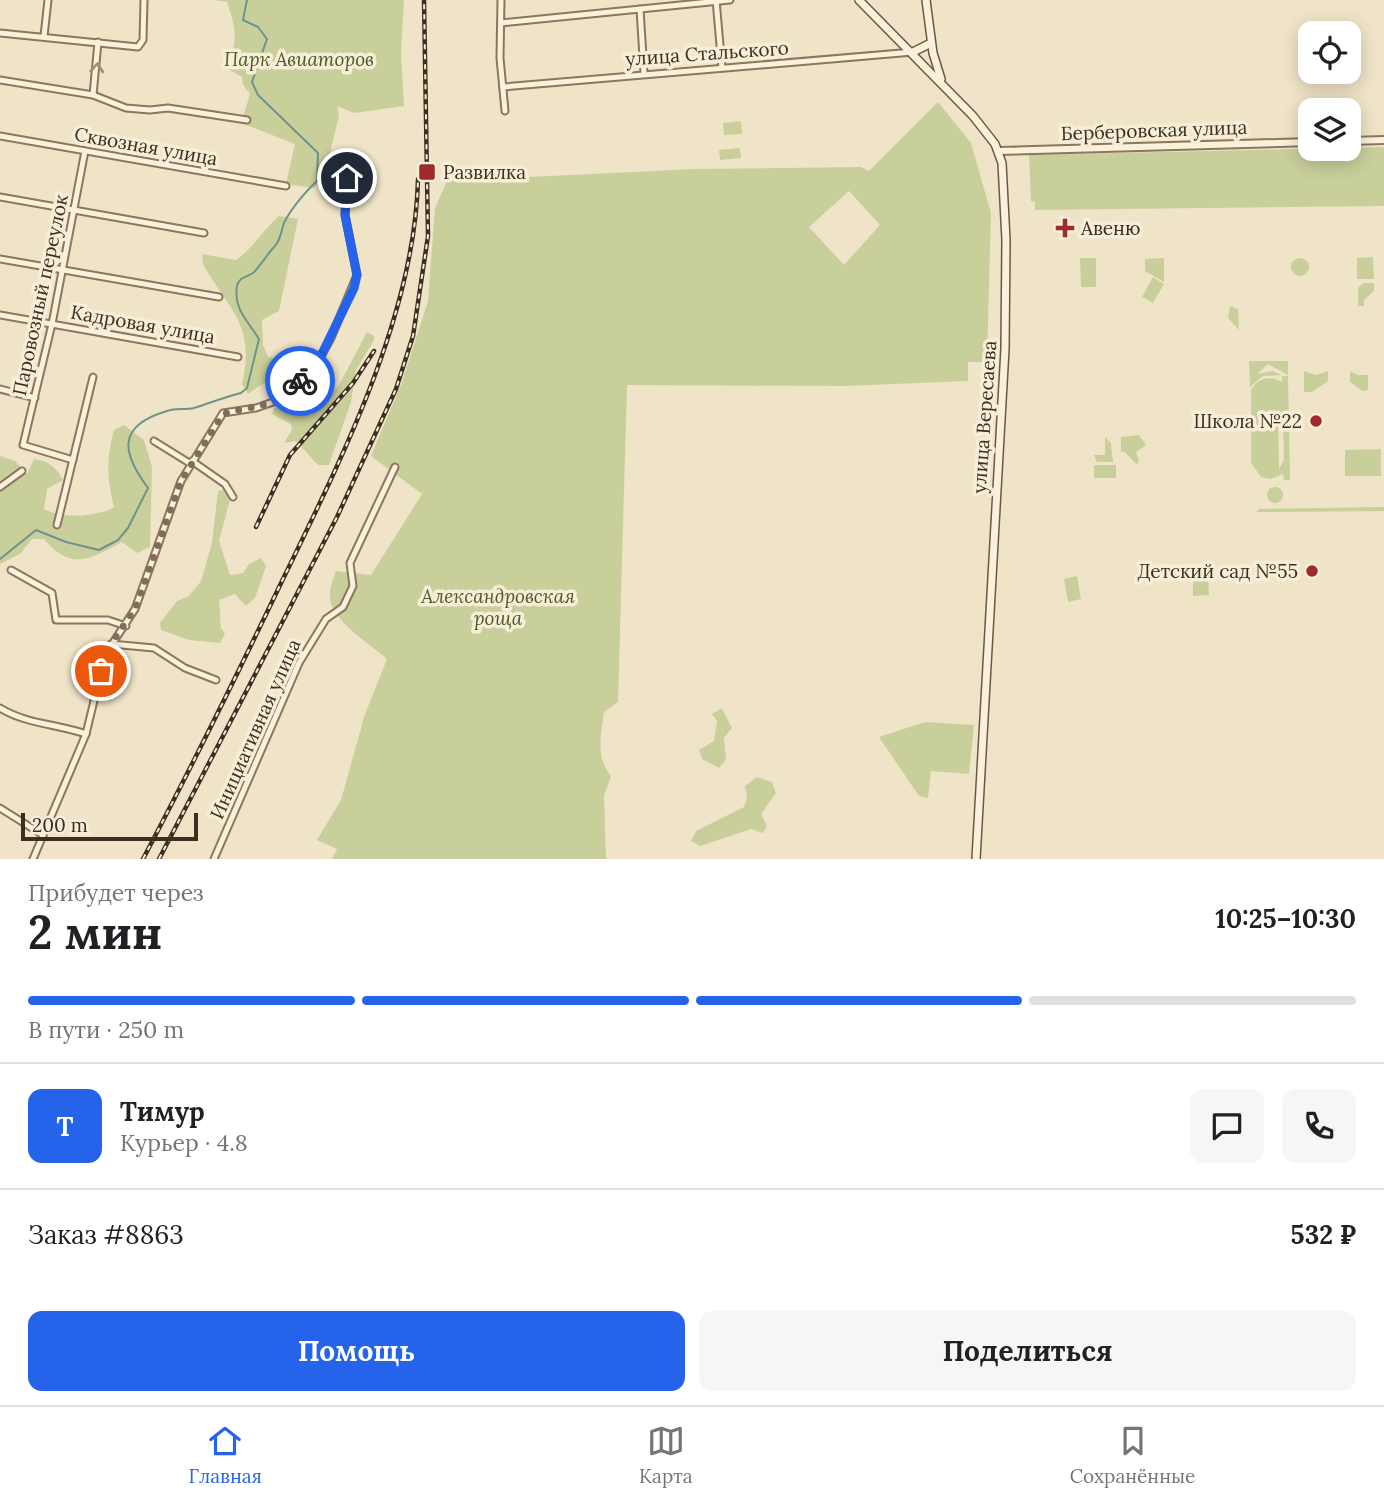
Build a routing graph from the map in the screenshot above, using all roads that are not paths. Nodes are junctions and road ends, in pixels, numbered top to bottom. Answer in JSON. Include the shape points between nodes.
{"nodes":[{"id":1,"x":48,"y":0,"type":"edge"},
{"id":2,"x":144,"y":0,"type":"edge"},
{"id":3,"x":501,"y":0,"type":"edge"},
{"id":4,"x":651,"y":0,"type":"edge"},
{"id":5,"x":730,"y":0,"type":"edge"},
{"id":6,"x":859,"y":0,"type":"edge"},
{"id":7,"x":926,"y":0,"type":"edge"},
{"id":8,"x":716,"y":1,"type":"edge"},
{"id":9,"x":652,"y":8,"type":"junction"},
{"id":10,"x":640,"y":9,"type":"junction"},
{"id":11,"x":501,"y":23,"type":"junction"},
{"id":12,"x":0,"y":33,"type":"edge"},
{"id":13,"x":44,"y":36,"type":"junction"},
{"id":14,"x":99,"y":42,"type":"junction"},
{"id":15,"x":931,"y":43,"type":"junction"},
{"id":16,"x":913,"y":51,"type":"junction"},
{"id":17,"x":722,"y":68,"type":"junction"},
{"id":18,"x":644,"y":73,"type":"junction"},
{"id":19,"x":0,"y":80,"type":"edge"},
{"id":20,"x":942,"y":83,"type":"junction"},
{"id":21,"x":503,"y":87,"type":"junction"},
{"id":22,"x":93,"y":95,"type":"junction"},
{"id":23,"x":505,"y":111,"type":"dead end"},
{"id":24,"x":247,"y":120,"type":"dead end"},
{"id":25,"x":0,"y":136,"type":"edge"},
{"id":26,"x":1384,"y":140,"type":"edge"},
{"id":27,"x":1361,"y":141,"type":"edge"},
{"id":28,"x":1298,"y":142,"type":"edge"},
{"id":29,"x":85,"y":151,"type":"junction"},
{"id":30,"x":999,"y":151,"type":"junction"},
{"id":31,"x":347,"y":178,"type":"dead end"},
{"id":32,"x":286,"y":186,"type":"dead end"},
{"id":33,"x":0,"y":197,"type":"edge"},
{"id":34,"x":73,"y":209,"type":"junction"},
{"id":35,"x":204,"y":233,"type":"dead end"},
{"id":36,"x":0,"y":259,"type":"edge"},
{"id":37,"x":62,"y":270,"type":"junction"},
{"id":38,"x":219,"y":297,"type":"dead end"},
{"id":39,"x":0,"y":315,"type":"edge"},
{"id":40,"x":52,"y":324,"type":"junction"},
{"id":41,"x":239,"y":357,"type":"dead end"},
{"id":42,"x":93,"y":377,"type":"dead end"},
{"id":43,"x":0,"y":389,"type":"edge"},
{"id":44,"x":35,"y":398,"type":"junction"},
{"id":45,"x":154,"y":441,"type":"dead end"},
{"id":46,"x":73,"y":460,"type":"junction"},
{"id":47,"x":191,"y":462,"type":"junction"},
{"id":48,"x":395,"y":467,"type":"dead end"},
{"id":49,"x":22,"y":471,"type":"dead end"},
{"id":50,"x":0,"y":487,"type":"edge"},
{"id":51,"x":233,"y":497,"type":"dead end"},
{"id":52,"x":57,"y":525,"type":"dead end"},
{"id":53,"x":11,"y":570,"type":"dead end"},
{"id":54,"x":126,"y":625,"type":"junction"},
{"id":55,"x":111,"y":644,"type":"junction"},
{"id":56,"x":216,"y":680,"type":"dead end"},
{"id":57,"x":0,"y":708,"type":"edge"},
{"id":58,"x":86,"y":734,"type":"junction"},
{"id":59,"x":0,"y":808,"type":"edge"},
{"id":60,"x":43,"y":835,"type":"junction"},
{"id":61,"x":33,"y":859,"type":"edge"},
{"id":62,"x":214,"y":859,"type":"edge"},
{"id":63,"x":976,"y":859,"type":"edge"}],
"edges":[{"from":1,"to":13,"type":"street"},
{"from":2,"to":14,"type":"street","via":[[143,40],[138,47]]},
{"from":3,"to":11,"type":"street"},
{"from":4,"to":9,"type":"street"},
{"from":5,"to":8,"type":"street"},
{"from":6,"to":16,"type":"main road"},
{"from":7,"to":15,"type":"main road"},
{"from":8,"to":9,"type":"street"},
{"from":8,"to":17,"type":"street"},
{"from":9,"to":10,"type":"street"},
{"from":10,"to":11,"type":"street"},
{"from":10,"to":18,"type":"street"},
{"from":11,"to":21,"type":"street"},
{"from":12,"to":13,"type":"street"},
{"from":13,"to":14,"type":"street"},
{"from":22,"to":14,"type":"street","one_way":true},
{"from":15,"to":16,"type":"main road"},
{"from":15,"to":20,"type":"main road"},
{"from":16,"to":17,"type":"street","name":"улица Стальского"},
{"from":16,"to":20,"type":"main road"},
{"from":17,"to":18,"type":"street","name":"улица Стальского"},
{"from":18,"to":21,"type":"street","name":"улица Стальского"},
{"from":19,"to":22,"type":"street"},
{"from":20,"to":30,"type":"main road"},
{"from":21,"to":23,"type":"street"},
{"from":22,"to":24,"type":"street","via":[[126,108],[168,107]]},
{"from":25,"to":29,"type":"street","name":"Сквозная улица"},
{"from":26,"to":27,"type":"street"},
{"from":28,"to":30,"type":"street","name":"Берберовская улица"},
{"from":29,"to":32,"type":"street","name":"Сквозная улица"},
{"from":29,"to":34,"type":"street","name":"Паровозный переулок"},
{"from":30,"to":63,"type":"main road","name":"улица Вересаева","via":[[1006,240],[1005,349]]},
{"from":31,"to":47,"type":"street","via":[[345,215],[357,275],[326,348],[287,397],[223,414]]},
{"from":33,"to":34,"type":"street"},
{"from":34,"to":35,"type":"street"},
{"from":34,"to":37,"type":"street","name":"Паровозный переулок"},
{"from":36,"to":37,"type":"street"},
{"from":37,"to":38,"type":"street"},
{"from":37,"to":40,"type":"street","name":"Паровозный переулок"},
{"from":39,"to":40,"type":"street","name":"Кадровая улица"},
{"from":40,"to":41,"type":"street","name":"Кадровая улица"},
{"from":40,"to":44,"type":"street","name":"Паровозный переулок"},
{"from":42,"to":46,"type":"street"},
{"from":43,"to":44,"type":"street"},
{"from":44,"to":46,"type":"street","name":"Паровозный переулок","via":[[23,445]]},
{"from":45,"to":47,"type":"street"},
{"from":46,"to":52,"type":"street"},
{"from":47,"to":51,"type":"street","via":[[225,484]]},
{"from":47,"to":54,"type":"street"},
{"from":48,"to":62,"type":"street","name":"Инициативная улица","via":[[350,563],[353,586],[343,607],[326,619],[299,663]]},
{"from":49,"to":50,"type":"street"},
{"from":53,"to":54,"type":"street","via":[[52,593],[57,620],[108,620]]},
{"from":54,"to":55,"type":"street"},
{"from":55,"to":56,"type":"street","via":[[154,648],[185,668]]},
{"from":55,"to":58,"type":"street"},
{"from":57,"to":58,"type":"street","via":[[29,722],[59,724]]},
{"from":58,"to":60,"type":"street"},
{"from":59,"to":60,"type":"street"},
{"from":60,"to":61,"type":"street"}]}
